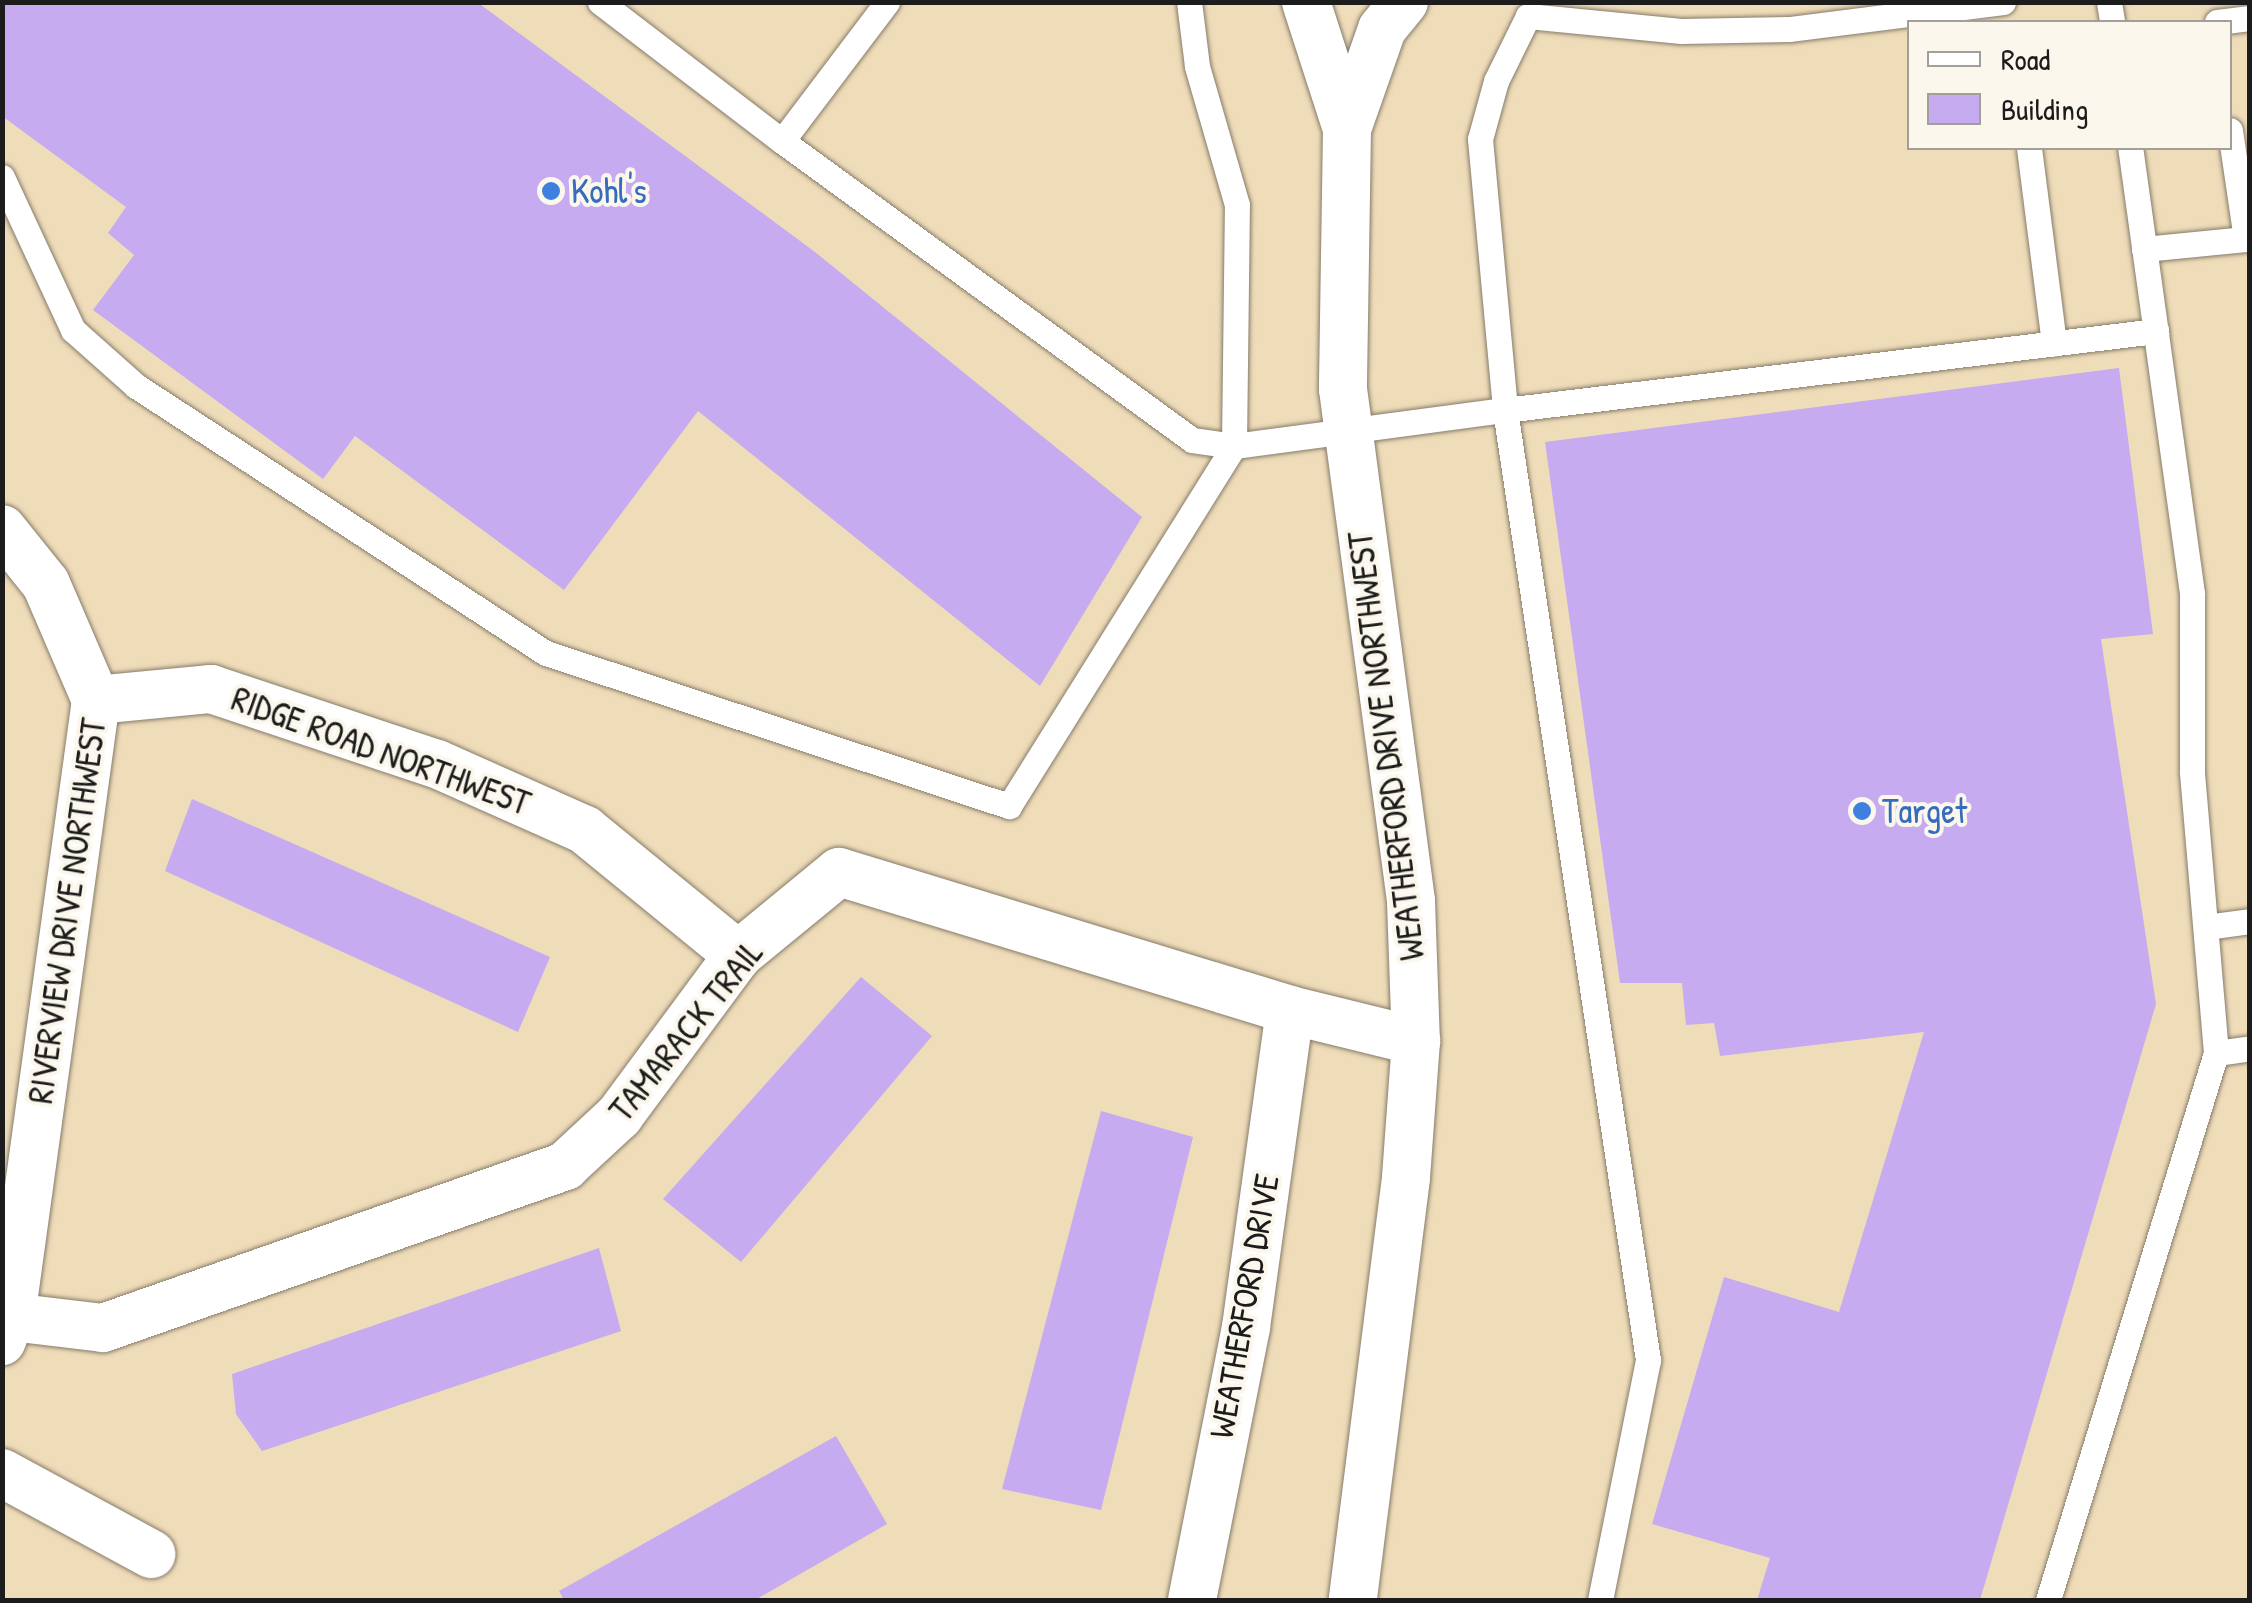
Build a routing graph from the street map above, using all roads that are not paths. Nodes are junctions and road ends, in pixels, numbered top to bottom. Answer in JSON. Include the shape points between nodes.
{"nodes":[{"id":1,"x":600,"y":2,"type":"edge"},
{"id":2,"x":887,"y":2,"type":"edge"},
{"id":3,"x":1189,"y":2,"type":"edge"},
{"id":4,"x":1306,"y":2,"type":"edge"},
{"id":5,"x":1404,"y":2,"type":"edge"},
{"id":6,"x":2006,"y":2,"type":"edge"},
{"id":7,"x":1347,"y":129,"type":"junction"},
{"id":8,"x":782,"y":141,"type":"junction"},
{"id":9,"x":2232,"y":144,"type":"edge"},
{"id":10,"x":2029,"y":150,"type":"edge"},
{"id":11,"x":2130,"y":150,"type":"edge"},
{"id":12,"x":2,"y":177,"type":"edge"},
{"id":13,"x":2144,"y":249,"type":"junction"},
{"id":14,"x":2156,"y":331,"type":"junction"},
{"id":15,"x":2054,"y":343,"type":"junction"},
{"id":16,"x":1505,"y":410,"type":"junction"},
{"id":17,"x":1347,"y":427,"type":"junction"},
{"id":18,"x":1234,"y":446,"type":"junction"},
{"id":19,"x":2,"y":529,"type":"edge"},
{"id":20,"x":24,"y":588,"type":"edge"},
{"id":21,"x":96,"y":700,"type":"junction"},
{"id":22,"x":2250,"y":921,"type":"edge"},
{"id":23,"x":2206,"y":927,"type":"junction"},
{"id":24,"x":738,"y":955,"type":"junction"},
{"id":25,"x":1290,"y":1010,"type":"junction"},
{"id":26,"x":1416,"y":1040,"type":"junction"},
{"id":27,"x":2250,"y":1048,"type":"edge"},
{"id":28,"x":2216,"y":1053,"type":"junction"},
{"id":29,"x":7,"y":1329,"type":"edge"},
{"id":30,"x":2,"y":1472,"type":"edge"},
{"id":31,"x":150,"y":1554,"type":"dead end"},
{"id":32,"x":1192,"y":1600,"type":"edge"},
{"id":33,"x":1353,"y":1600,"type":"edge"},
{"id":34,"x":1600,"y":1600,"type":"edge"},
{"id":35,"x":2048,"y":1600,"type":"edge"}],
"edges":[{"from":1,"to":8,"type":"lane"},
{"from":2,"to":8,"type":"lane"},
{"from":3,"to":18,"type":"lane","via":[[1197,66],[1238,205]]},
{"from":4,"to":7,"type":"street","name":"WEATHERFORD DRIVE NORTHWEST"},
{"from":5,"to":7,"type":"street","name":"WEATHERFORD DRIVE NORTHWEST","via":[[1382,29]]},
{"from":6,"to":16,"type":"lane","via":[[1789,30],[1682,32],[1528,16],[1496,81],[1480,140]]},
{"from":7,"to":17,"type":"street","name":"WEATHERFORD DRIVE NORTHWEST"},
{"from":8,"to":18,"type":"lane","via":[[1192,440]]},
{"from":9,"to":13,"type":"lane","via":[[2246,239]]},
{"from":10,"to":15,"type":"lane"},
{"from":11,"to":13,"type":"lane"},
{"from":12,"to":18,"type":"lane","via":[[72,330],[136,386],[546,653],[1009,806]]},
{"from":13,"to":14,"type":"lane"},
{"from":14,"to":15,"type":"lane"},
{"from":14,"to":23,"type":"lane","via":[[2192,593],[2192,771]]},
{"from":15,"to":16,"type":"lane"},
{"from":16,"to":17,"type":"lane"},
{"from":16,"to":34,"type":"lane","via":[[1648,1360]]},
{"from":17,"to":18,"type":"lane"},
{"from":17,"to":26,"type":"street","name":"WEATHERFORD DRIVE NORTHWEST","via":[[1411,900]]},
{"from":19,"to":20,"type":"street","name":"RIVERVIEW DRIVE NORTHWEST"},
{"from":20,"to":21,"type":"street","name":"RIVERVIEW DRIVE NORTHWEST"},
{"from":21,"to":24,"type":"street","name":"RIDGE ROAD NORTHWEST","via":[[211,688],[437,764],[585,830]]},
{"from":21,"to":29,"type":"street","name":"RIVERVIEW DRIVE NORTHWEST"},
{"from":22,"to":23,"type":"lane"},
{"from":23,"to":28,"type":"lane"},
{"from":24,"to":25,"type":"street","name":"TAMARACK TRAIL","via":[[839,872]]},
{"from":24,"to":29,"type":"street","name":"TAMARACK TRAIL","via":[[619,1116],[565,1166],[104,1328]]},
{"from":25,"to":26,"type":"street","name":"TAMARACK TRAIL"},
{"from":25,"to":32,"type":"street","name":"WEATHERFORD DRIVE","via":[[1246,1327]]},
{"from":26,"to":33,"type":"street","name":"WEATHERFORD DRIVE NORTHWEST","via":[[1406,1178]]},
{"from":27,"to":28,"type":"lane"},
{"from":28,"to":35,"type":"lane"},
{"from":30,"to":31,"type":"street"}]}
